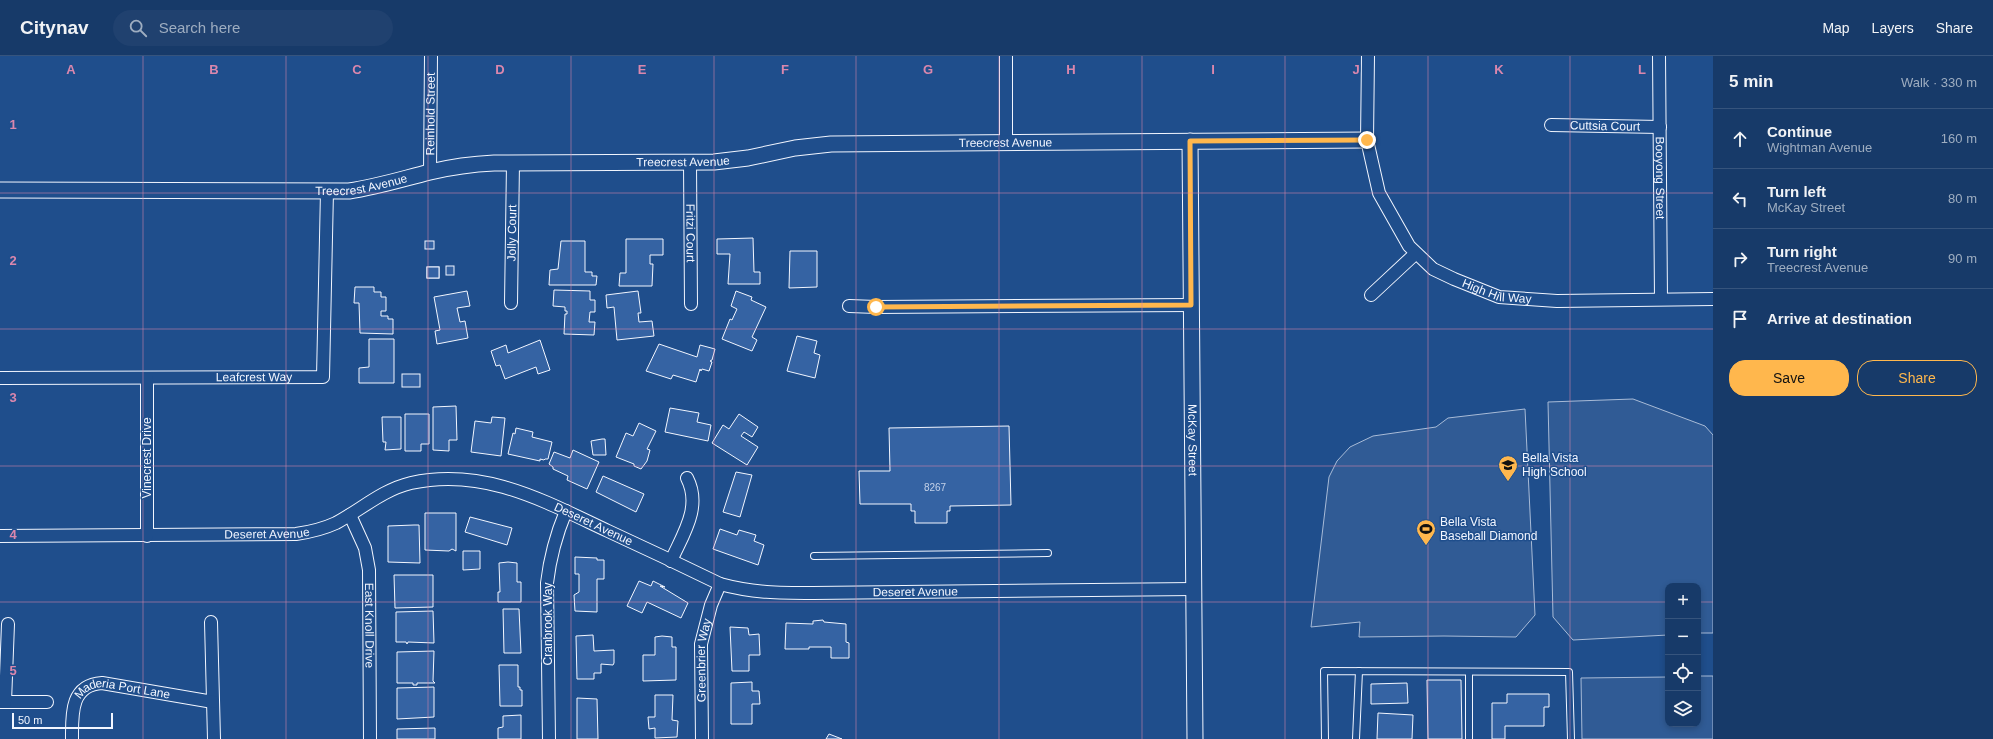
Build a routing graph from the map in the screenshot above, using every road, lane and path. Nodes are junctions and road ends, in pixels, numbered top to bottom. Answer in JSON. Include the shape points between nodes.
{"nodes":[{"id":1,"x":431,"y":56,"type":"edge"},
{"id":2,"x":1006,"y":56,"type":"edge"},
{"id":3,"x":1368,"y":56,"type":"edge"},
{"id":4,"x":1659,"y":56,"type":"edge"},
{"id":5,"x":1551,"y":125,"type":"dead end"},
{"id":6,"x":1660,"y":127,"type":"junction"},
{"id":7,"x":1367,"y":140,"type":"junction"},
{"id":8,"x":1190,"y":141,"type":"junction"},
{"id":9,"x":1006,"y":143,"type":"junction"},
{"id":10,"x":513,"y":163,"type":"junction"},
{"id":11,"x":690,"y":163,"type":"junction"},
{"id":12,"x":430,"y":172,"type":"junction"},
{"id":13,"x":0,"y":190,"type":"edge"},
{"id":14,"x":328,"y":191,"type":"junction"},
{"id":15,"x":1415,"y":254,"type":"junction"},
{"id":16,"x":1371,"y":295,"type":"dead end"},
{"id":17,"x":1713,"y":299,"type":"edge"},
{"id":18,"x":1661,"y":300,"type":"junction"},
{"id":19,"x":511,"y":303,"type":"dead end"},
{"id":20,"x":691,"y":304,"type":"dead end"},
{"id":21,"x":1191,"y":305,"type":"junction"},
{"id":22,"x":849,"y":306,"type":"dead end"},
{"id":23,"x":0,"y":378,"type":"edge"},
{"id":24,"x":147,"y":379,"type":"junction"},
{"id":25,"x":687,"y":478,"type":"dead end"},
{"id":26,"x":566,"y":511,"type":"junction"},
{"id":27,"x":350,"y":515,"type":"junction"},
{"id":28,"x":0,"y":536,"type":"edge"},
{"id":29,"x":147,"y":536,"type":"junction"},
{"id":30,"x":1048,"y":553,"type":"dead end"},
{"id":31,"x":814,"y":556,"type":"dead end"},
{"id":32,"x":672,"y":561,"type":"junction"},
{"id":33,"x":720,"y":584,"type":"junction"},
{"id":34,"x":1194,"y":589,"type":"junction"},
{"id":35,"x":211,"y":622,"type":"dead end"},
{"id":36,"x":8,"y":624,"type":"dead end"},
{"id":37,"x":1359,"y":672,"type":"junction"},
{"id":38,"x":1469,"y":672,"type":"junction"},
{"id":39,"x":3,"y":702,"type":"edge"},
{"id":40,"x":47,"y":702,"type":"dead end"},
{"id":41,"x":213,"y":702,"type":"junction"},
{"id":42,"x":72,"y":739,"type":"edge"},
{"id":43,"x":214,"y":739,"type":"edge"},
{"id":44,"x":370,"y":739,"type":"edge"},
{"id":45,"x":549,"y":739,"type":"edge"},
{"id":46,"x":702,"y":739,"type":"edge"},
{"id":47,"x":1195,"y":739,"type":"edge"},
{"id":48,"x":1325,"y":739,"type":"edge"},
{"id":49,"x":1356,"y":739,"type":"edge"},
{"id":50,"x":1469,"y":739,"type":"edge"},
{"id":51,"x":1571,"y":739,"type":"edge"}],
"edges":[{"from":1,"to":12,"type":"street","name":"Reinhold Street"},
{"from":2,"to":9,"type":"street"},
{"from":3,"to":7,"type":"street","name":"High Hill Way"},
{"from":4,"to":6,"type":"street","name":"Booyong Street"},
{"from":5,"to":6,"type":"street","name":"Cuttsia Court"},
{"from":6,"to":18,"type":"street","name":"Booyong Street"},
{"from":7,"to":8,"type":"street","name":"Treecrest Avenue"},
{"from":7,"to":15,"type":"street","name":"High Hill Way","via":[[1379,194]]},
{"from":8,"to":9,"type":"street","name":"Treecrest Avenue"},
{"from":8,"to":21,"type":"street","name":"McKay Street"},
{"from":9,"to":11,"type":"street","name":"Treecrest Avenue","via":[[825,144],[748,158]]},
{"from":10,"to":11,"type":"street","name":"Treecrest Avenue"},
{"from":10,"to":12,"type":"street","name":"Treecrest Avenue","via":[[464,165]]},
{"from":10,"to":19,"type":"street","name":"Jolly Court"},
{"from":11,"to":20,"type":"street","name":"Fritzi Court"},
{"from":12,"to":14,"type":"street","name":"Treecrest Avenue","via":[[372,188]]},
{"from":13,"to":14,"type":"street","name":"Treecrest Avenue"},
{"from":14,"to":24,"type":"street","name":"Leafcrest Way","via":[[323,377]]},
{"from":15,"to":16,"type":"street"},
{"from":15,"to":18,"type":"street","name":"High Hill Way","via":[[1433,269],[1454,280],[1499,297],[1557,301]]},
{"from":17,"to":18,"type":"street","name":"High Hill Way"},
{"from":21,"to":22,"type":"street"},
{"from":21,"to":34,"type":"street","name":"McKay Street"},
{"from":23,"to":24,"type":"street","name":"Leafcrest Way"},
{"from":24,"to":29,"type":"street","name":"Vinecrest Drive"},
{"from":25,"to":32,"type":"street","via":[[694,506]]},
{"from":26,"to":27,"type":"street","name":"Deseret Avenue","via":[[522,491],[500,485],[455,479],[430,480],[392,489]]},
{"from":26,"to":32,"type":"street","name":"Deseret Avenue"},
{"from":26,"to":45,"type":"street","name":"Cranbrook Way","via":[[556,535],[547,583]]},
{"from":27,"to":29,"type":"street","name":"Deseret Avenue","via":[[326,527],[296,534]]},
{"from":27,"to":44,"type":"street","name":"East Knoll Drive","via":[[365,548],[369,570]]},
{"from":28,"to":29,"type":"street","name":"Deseret Avenue"},
{"from":30,"to":31,"type":"lane"},
{"from":32,"to":33,"type":"street","name":"Deseret Avenue"},
{"from":33,"to":34,"type":"street","name":"Deseret Avenue","via":[[771,593]]},
{"from":33,"to":46,"type":"street","name":"Greenbrier Way","via":[[709,612],[701,644]]},
{"from":34,"to":47,"type":"street","name":"McKay Street"},
{"from":35,"to":41,"type":"street"},
{"from":36,"to":39,"type":"street"},
{"from":37,"to":38,"type":"lane"},
{"from":37,"to":48,"type":"lane","via":[[1324,672]]},
{"from":37,"to":49,"type":"lane"},
{"from":38,"to":50,"type":"lane"},
{"from":38,"to":51,"type":"lane","via":[[1569,672]]},
{"from":39,"to":40,"type":"street"},
{"from":41,"to":42,"type":"street","name":"Maderia Port Lane","via":[[94,683],[81,692],[75,701],[72,712]]},
{"from":41,"to":43,"type":"street"}]}
